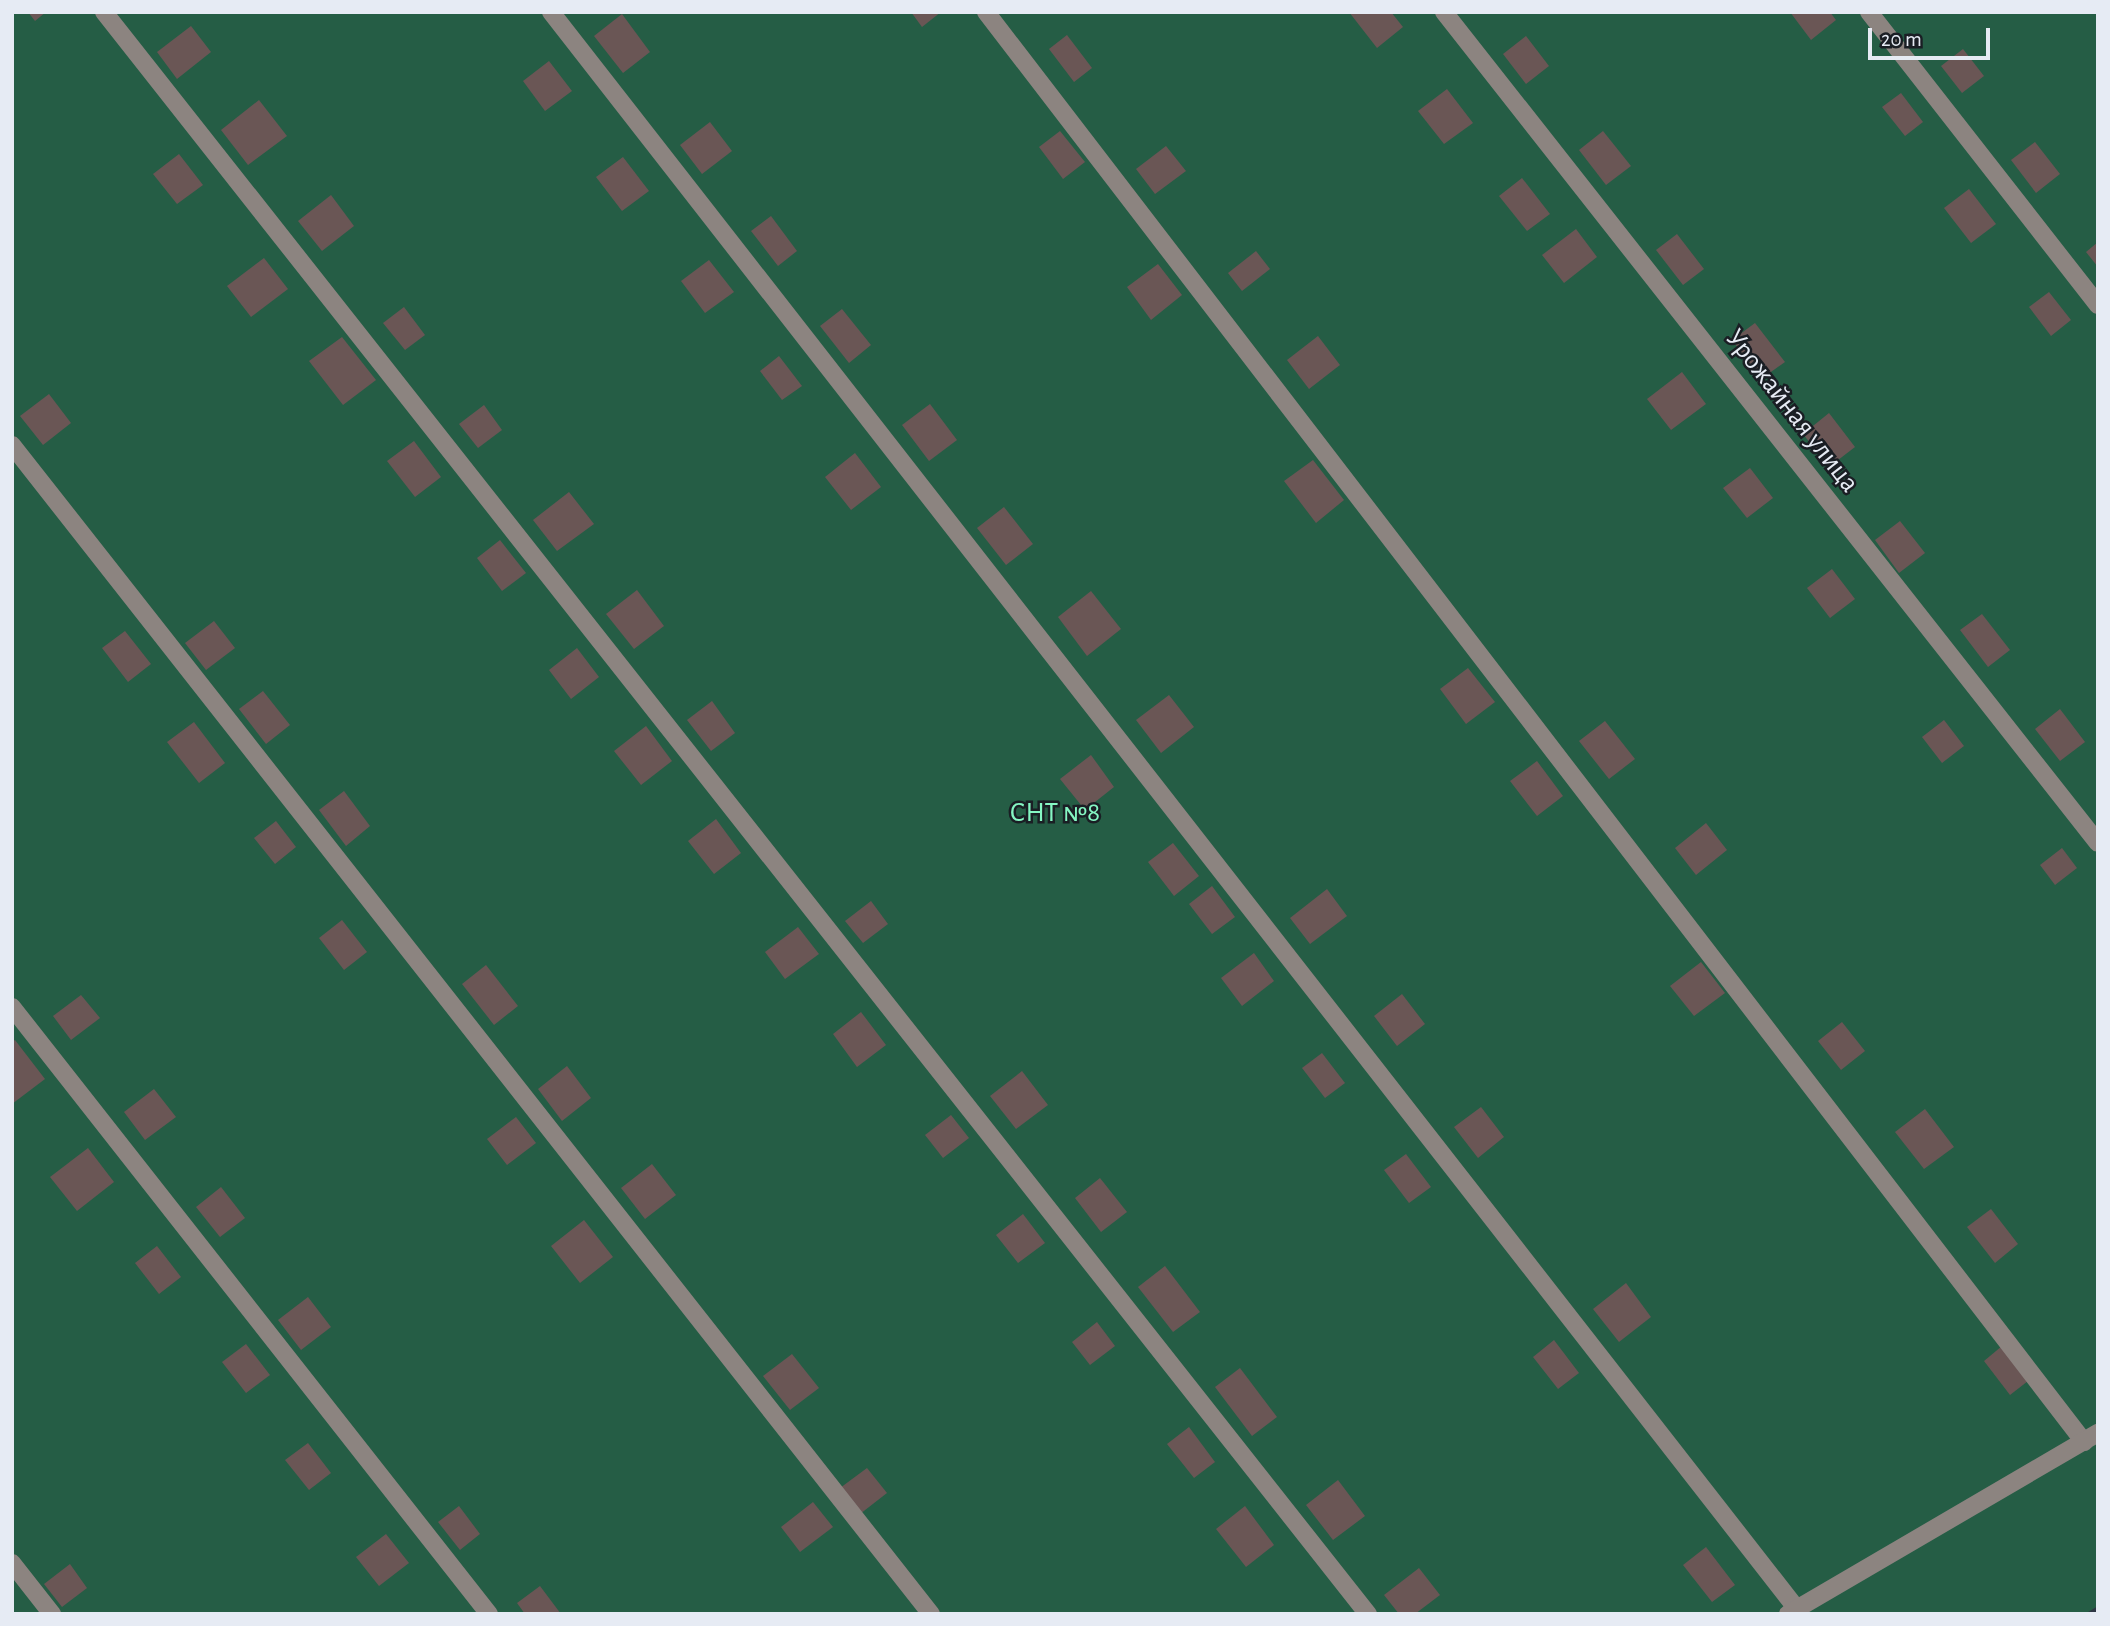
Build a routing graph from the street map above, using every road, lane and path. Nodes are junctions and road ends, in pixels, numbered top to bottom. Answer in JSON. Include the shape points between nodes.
{"nodes":[{"id":1,"x":104,"y":12,"type":"edge"},
{"id":2,"x":551,"y":12,"type":"edge"},
{"id":3,"x":986,"y":12,"type":"edge"},
{"id":4,"x":1444,"y":12,"type":"edge"},
{"id":5,"x":1869,"y":12,"type":"edge"},
{"id":6,"x":2098,"y":305,"type":"edge"},
{"id":7,"x":12,"y":446,"type":"edge"},
{"id":8,"x":2098,"y":843,"type":"edge"},
{"id":9,"x":12,"y":1007,"type":"edge"},
{"id":10,"x":2091,"y":1437,"type":"edge"},
{"id":11,"x":12,"y":1563,"type":"edge"},
{"id":12,"x":1792,"y":1611,"type":"edge"},
{"id":13,"x":52,"y":1614,"type":"edge"},
{"id":14,"x":489,"y":1614,"type":"edge"},
{"id":15,"x":931,"y":1614,"type":"edge"},
{"id":16,"x":1368,"y":1614,"type":"edge"}],
"edges":[{"from":1,"to":16,"type":"street"},
{"from":2,"to":12,"type":"street"},
{"from":3,"to":10,"type":"street"},
{"from":4,"to":8,"type":"street","name":"Урожайная улица"},
{"from":5,"to":6,"type":"street"},
{"from":7,"to":15,"type":"street"},
{"from":9,"to":14,"type":"street"},
{"from":10,"to":12,"type":"street"},
{"from":11,"to":13,"type":"street"}]}
